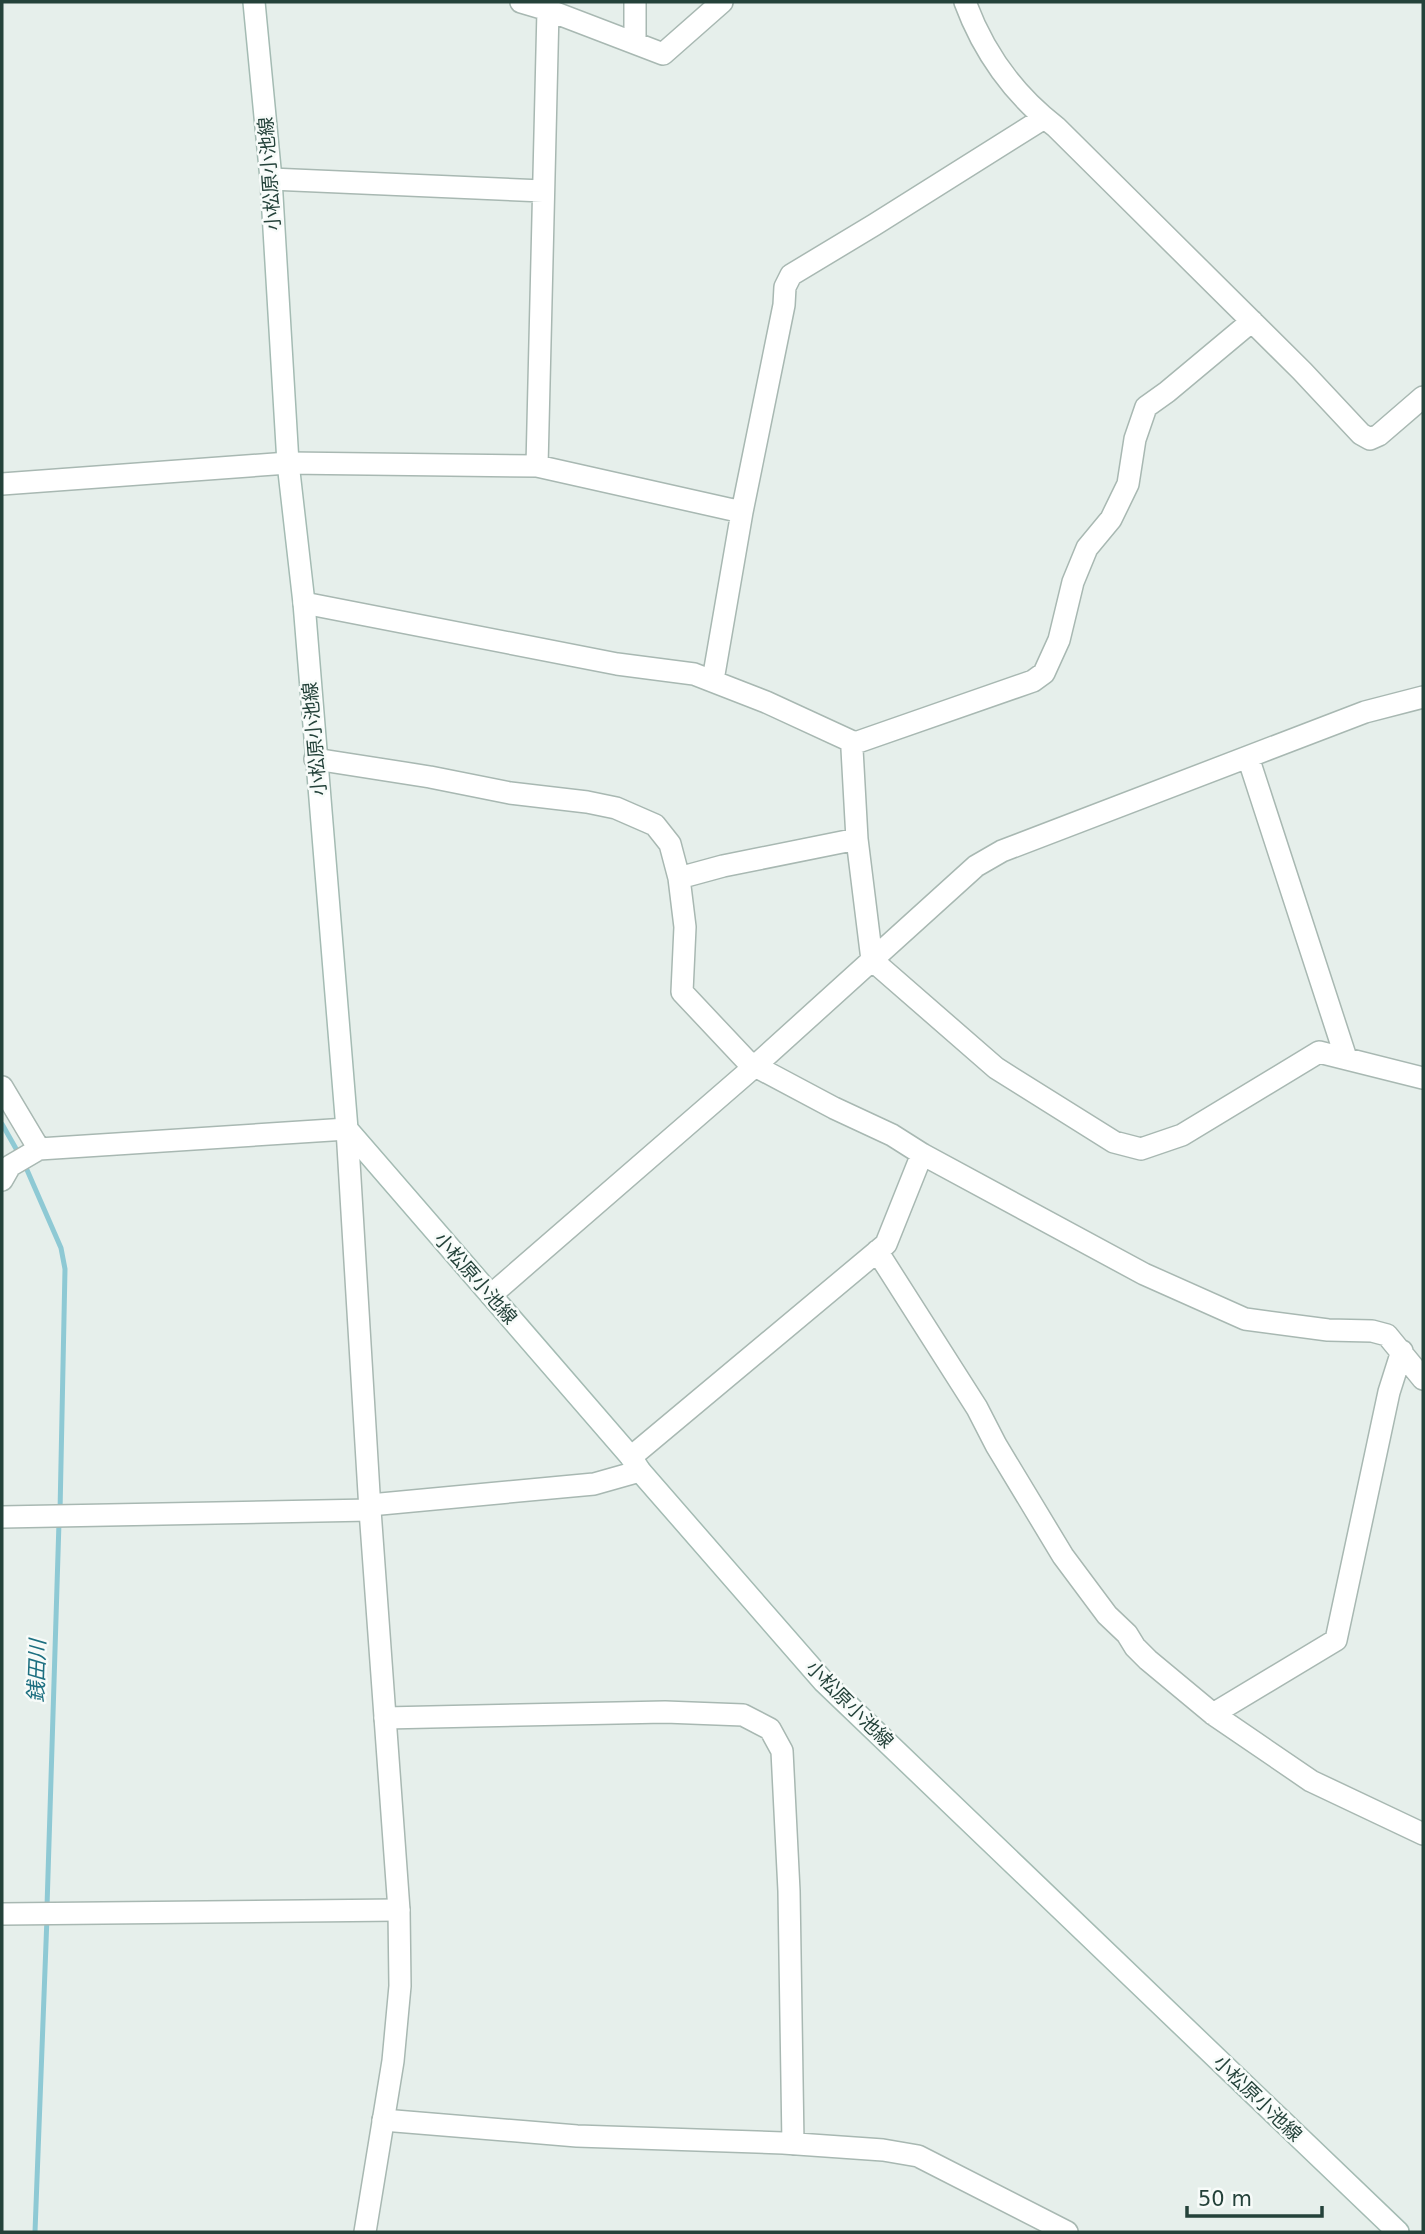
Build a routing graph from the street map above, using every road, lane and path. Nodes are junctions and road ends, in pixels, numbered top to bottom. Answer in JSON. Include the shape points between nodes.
{"nodes":[{"id":1,"x":254,"y":2,"type":"edge"},
{"id":2,"x":521,"y":2,"type":"edge"},
{"id":3,"x":635,"y":2,"type":"edge"},
{"id":4,"x":722,"y":2,"type":"edge"},
{"id":5,"x":965,"y":2,"type":"edge"},
{"id":6,"x":548,"y":10,"type":"junction"},
{"id":7,"x":635,"y":43,"type":"junction"},
{"id":8,"x":1044,"y":118,"type":"junction"},
{"id":9,"x":271,"y":180,"type":"junction"},
{"id":10,"x":543,"y":191,"type":"junction"},
{"id":11,"x":1252,"y":321,"type":"junction"},
{"id":12,"x":1423,"y":397,"type":"edge"},
{"id":13,"x":288,"y":463,"type":"junction"},
{"id":14,"x":537,"y":466,"type":"junction"},
{"id":15,"x":2,"y":484,"type":"edge"},
{"id":16,"x":742,"y":512,"type":"junction"},
{"id":17,"x":304,"y":603,"type":"junction"},
{"id":18,"x":713,"y":680,"type":"junction"},
{"id":19,"x":1423,"y":697,"type":"edge"},
{"id":20,"x":855,"y":743,"type":"junction"},
{"id":21,"x":1248,"y":757,"type":"junction"},
{"id":22,"x":315,"y":759,"type":"junction"},
{"id":23,"x":858,"y":839,"type":"junction"},
{"id":24,"x":679,"y":878,"type":"junction"},
{"id":25,"x":872,"y":960,"type":"junction"},
{"id":26,"x":1346,"y":1058,"type":"junction"},
{"id":27,"x":755,"y":1066,"type":"junction"},
{"id":28,"x":1423,"y":1078,"type":"edge"},
{"id":29,"x":2,"y":1087,"type":"edge"},
{"id":30,"x":347,"y":1129,"type":"junction"},
{"id":31,"x":39,"y":1149,"type":"junction"},
{"id":32,"x":922,"y":1154,"type":"junction"},
{"id":33,"x":6,"y":1173,"type":"edge"},
{"id":34,"x":877,"y":1251,"type":"junction"},
{"id":35,"x":491,"y":1295,"type":"junction"},
{"id":36,"x":1402,"y":1351,"type":"junction"},
{"id":37,"x":1423,"y":1379,"type":"edge"},
{"id":38,"x":636,"y":1464,"type":"junction"},
{"id":39,"x":370,"y":1508,"type":"junction"},
{"id":40,"x":2,"y":1517,"type":"edge"},
{"id":41,"x":1213,"y":1714,"type":"junction"},
{"id":42,"x":385,"y":1718,"type":"junction"},
{"id":43,"x":1423,"y":1834,"type":"edge"},
{"id":44,"x":399,"y":1910,"type":"junction"},
{"id":45,"x":12,"y":1913,"type":"edge"},
{"id":46,"x":383,"y":2120,"type":"junction"},
{"id":47,"x":793,"y":2144,"type":"junction"},
{"id":48,"x":365,"y":2232,"type":"edge"},
{"id":49,"x":1067,"y":2232,"type":"edge"},
{"id":50,"x":1398,"y":2232,"type":"edge"}],
"edges":[{"from":1,"to":9,"type":"street","name":"小松原小池線"},
{"from":2,"to":6,"type":"street"},
{"from":3,"to":7,"type":"street"},
{"from":4,"to":7,"type":"street","via":[[663,54]]},
{"from":5,"to":8,"type":"street","via":[[991,57]]},
{"from":6,"to":7,"type":"street"},
{"from":6,"to":10,"type":"street"},
{"from":8,"to":11,"type":"street"},
{"from":8,"to":16,"type":"street","via":[[791,275]]},
{"from":9,"to":10,"type":"street"},
{"from":9,"to":13,"type":"street","name":"小松原小池線"},
{"from":10,"to":14,"type":"street"},
{"from":11,"to":12,"type":"street","via":[[1370,439]]},
{"from":11,"to":20,"type":"street","via":[[1146,407],[1128,484],[1111,519],[1087,548],[1044,673],[1033,681]]},
{"from":13,"to":14,"type":"street"},
{"from":13,"to":15,"type":"street"},
{"from":13,"to":17,"type":"street","name":"小松原小池線"},
{"from":14,"to":16,"type":"street"},
{"from":16,"to":18,"type":"street"},
{"from":17,"to":18,"type":"street"},
{"from":17,"to":22,"type":"street","name":"小松原小池線"},
{"from":18,"to":20,"type":"street"},
{"from":19,"to":21,"type":"street","via":[[1365,712]]},
{"from":20,"to":23,"type":"street"},
{"from":21,"to":25,"type":"street","via":[[1002,851],[976,866]]},
{"from":21,"to":26,"type":"street"},
{"from":22,"to":24,"type":"street","via":[[616,808],[655,825],[670,844]]},
{"from":22,"to":30,"type":"street","name":"小松原小池線"},
{"from":23,"to":24,"type":"street"},
{"from":23,"to":25,"type":"street"},
{"from":24,"to":27,"type":"street","via":[[685,927],[682,992]]},
{"from":25,"to":26,"type":"street","via":[[996,1068],[1114,1142],[1141,1149],[1182,1135],[1319,1052]]},
{"from":25,"to":27,"type":"street"},
{"from":26,"to":28,"type":"street"},
{"from":27,"to":32,"type":"street"},
{"from":27,"to":35,"type":"street"},
{"from":29,"to":31,"type":"street"},
{"from":30,"to":31,"type":"street"},
{"from":30,"to":35,"type":"street","name":"小松原小池線"},
{"from":30,"to":39,"type":"street"},
{"from":31,"to":33,"type":"street"},
{"from":32,"to":34,"type":"street","via":[[886,1244]]},
{"from":32,"to":36,"type":"street","via":[[1144,1274],[1245,1318],[1372,1331],[1387,1335]]},
{"from":34,"to":38,"type":"street"},
{"from":34,"to":41,"type":"street","via":[[978,1408],[1063,1556],[1135,1647]]},
{"from":35,"to":38,"type":"street","name":"小松原小池線"},
{"from":36,"to":37,"type":"street"},
{"from":36,"to":41,"type":"street","via":[[1389,1392],[1336,1640]]},
{"from":38,"to":39,"type":"street","via":[[594,1484]]},
{"from":38,"to":50,"type":"street","name":"小松原小池線","via":[[824,1682]]},
{"from":39,"to":40,"type":"street"},
{"from":39,"to":42,"type":"street"},
{"from":41,"to":43,"type":"street","via":[[1311,1781]]},
{"from":42,"to":44,"type":"street"},
{"from":42,"to":47,"type":"street","via":[[665,1712],[743,1715],[770,1729],[782,1751]]},
{"from":44,"to":45,"type":"street"},
{"from":44,"to":46,"type":"street","via":[[400,1986]]},
{"from":46,"to":47,"type":"street","via":[[577,2136]]},
{"from":46,"to":48,"type":"street"},
{"from":47,"to":49,"type":"street","via":[[918,2156]]}]}
